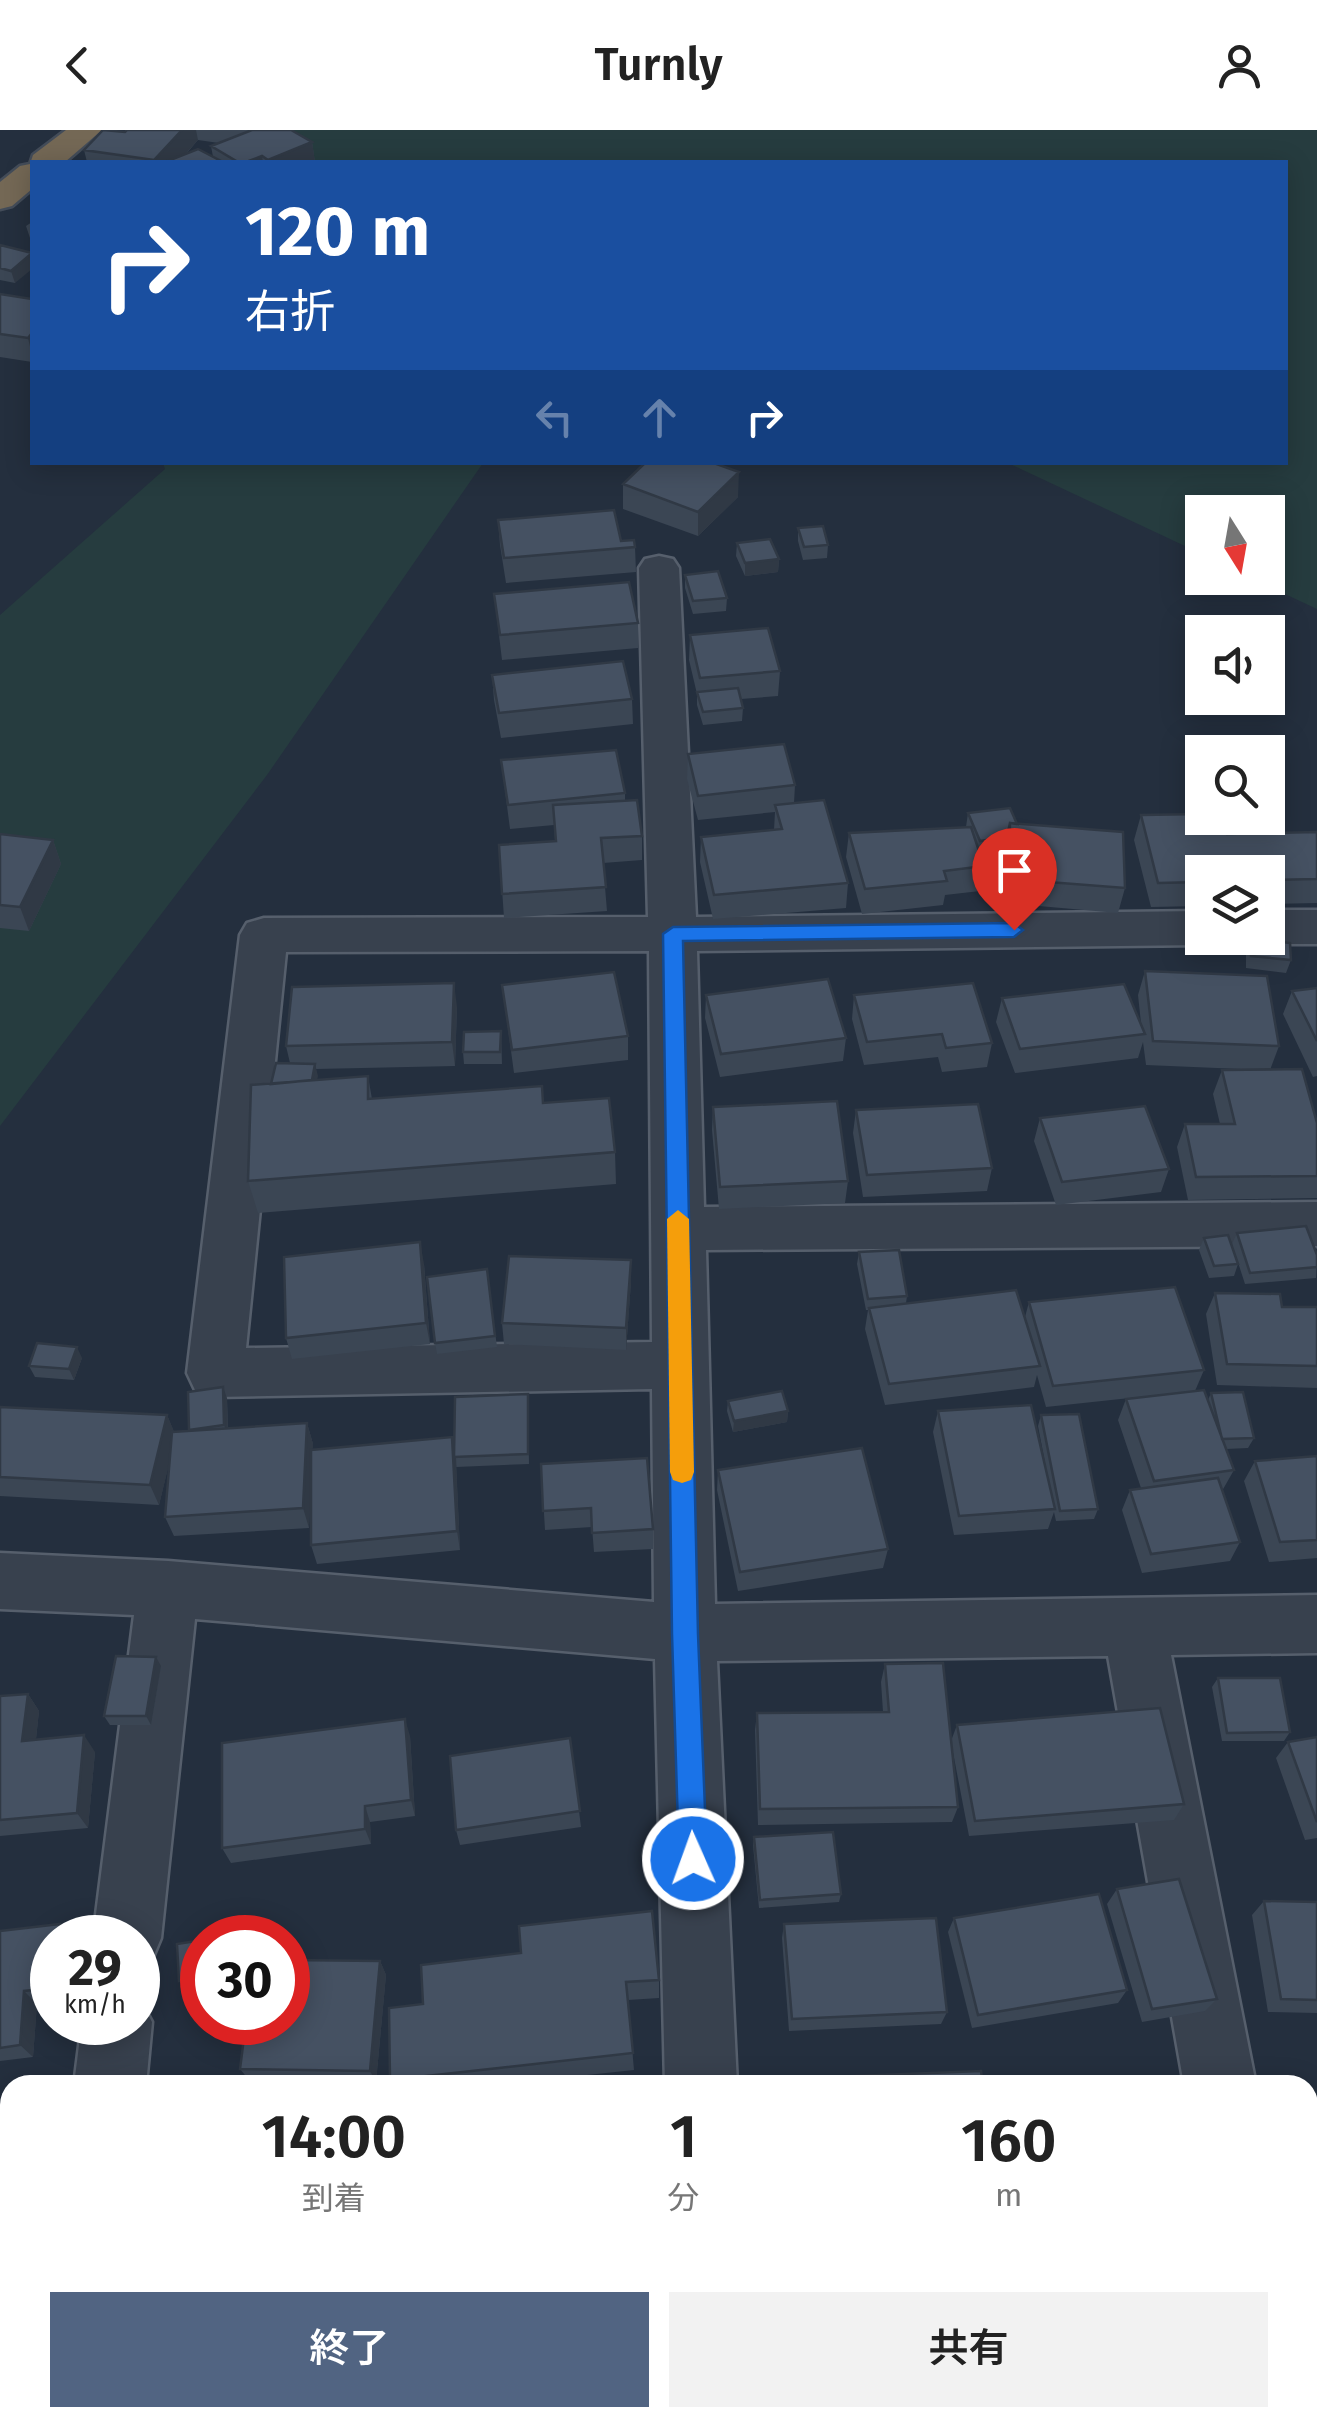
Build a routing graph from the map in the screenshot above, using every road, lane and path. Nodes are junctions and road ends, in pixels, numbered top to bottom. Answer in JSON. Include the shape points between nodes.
{"nodes":[{"id":1,"x":86,"y":130,"type":"edge"},
{"id":2,"x":48,"y":160,"type":"edge"},
{"id":3,"x":30,"y":175,"type":"edge"},
{"id":4,"x":0,"y":199,"type":"edge"},
{"id":5,"x":658,"y":568,"type":"dead end"},
{"id":6,"x":1317,"y":927,"type":"edge"},
{"id":7,"x":1185,"y":928,"type":"edge"},
{"id":8,"x":1285,"y":928,"type":"edge"},
{"id":9,"x":673,"y":934,"type":"junction"},
{"id":10,"x":1317,"y":1224,"type":"edge"},
{"id":11,"x":678,"y":1228,"type":"junction"},
{"id":12,"x":680,"y":1365,"type":"junction"},
{"id":13,"x":0,"y":1581,"type":"edge"},
{"id":14,"x":168,"y":1590,"type":"junction"},
{"id":15,"x":1317,"y":1624,"type":"edge"},
{"id":16,"x":1134,"y":1626,"type":"junction"},
{"id":17,"x":685,"y":1634,"type":"junction"},
{"id":18,"x":130,"y":1915,"type":"edge"},
{"id":19,"x":114,"y":2045,"type":"edge"},
{"id":20,"x":111,"y":2075,"type":"edge"},
{"id":21,"x":702,"y":2075,"type":"edge"},
{"id":22,"x":1218,"y":2075,"type":"edge"}],
"edges":[{"from":1,"to":2,"type":"highway"},
{"from":3,"to":4,"type":"highway"},
{"from":5,"to":9,"type":"street"},
{"from":6,"to":8,"type":"street"},
{"from":7,"to":9,"type":"street"},
{"from":9,"to":11,"type":"street"},
{"from":9,"to":12,"type":"street","via":[[264,936],[215,1374]]},
{"from":10,"to":11,"type":"street"},
{"from":11,"to":12,"type":"street"},
{"from":12,"to":17,"type":"street"},
{"from":13,"to":14,"type":"street"},
{"from":14,"to":17,"type":"street"},
{"from":14,"to":18,"type":"street"},
{"from":15,"to":16,"type":"street"},
{"from":16,"to":17,"type":"street"},
{"from":16,"to":22,"type":"street"},
{"from":17,"to":21,"type":"street"},
{"from":19,"to":20,"type":"street"}]}
